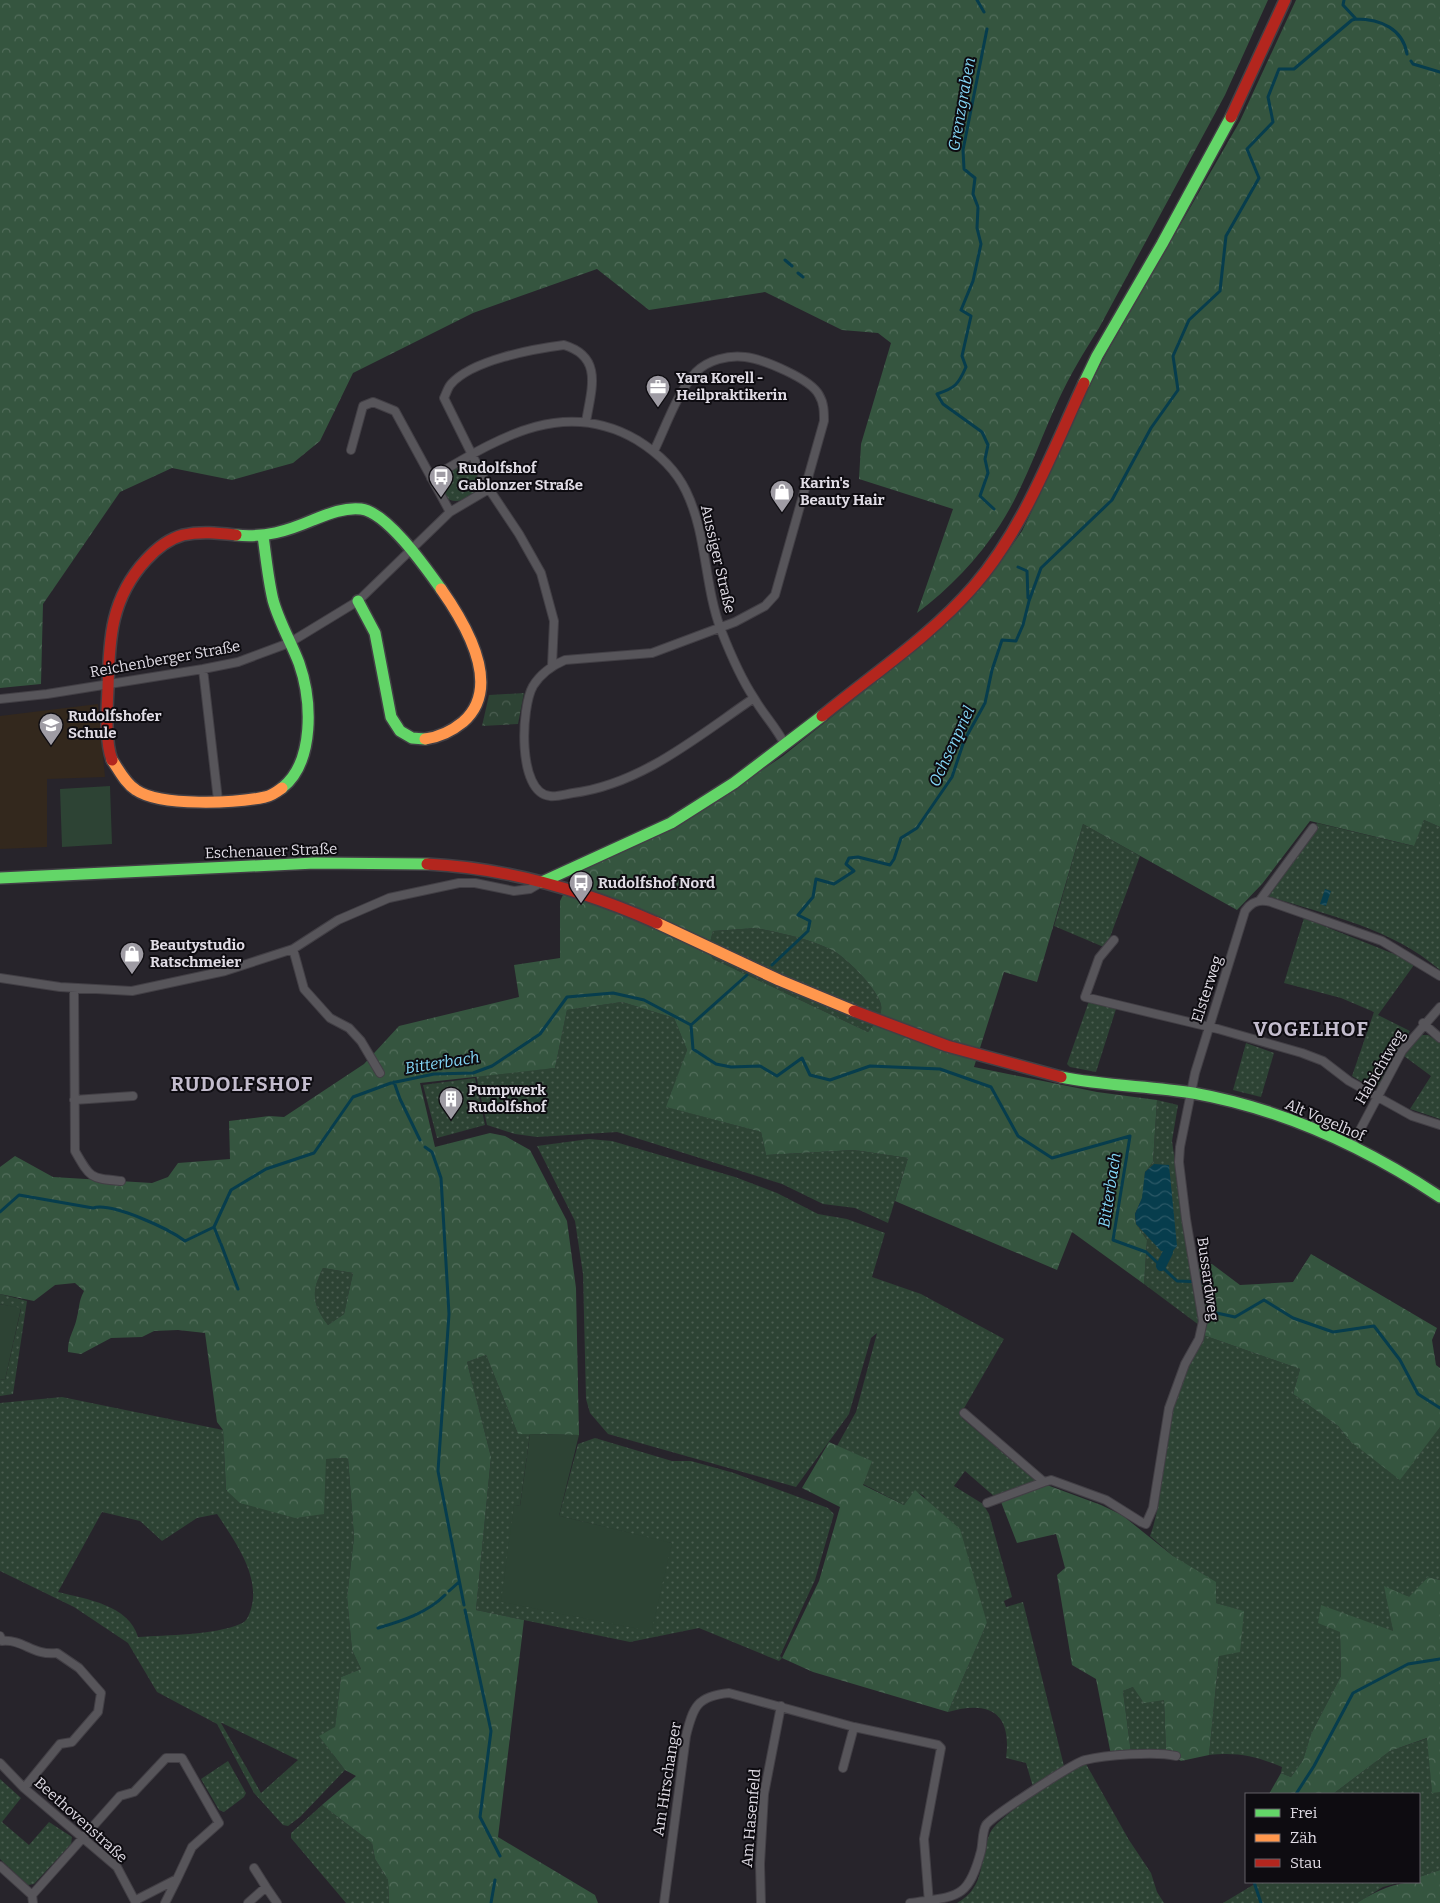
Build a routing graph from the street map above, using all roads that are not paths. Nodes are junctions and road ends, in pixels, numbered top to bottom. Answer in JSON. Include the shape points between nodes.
{"nodes":[{"id":1,"x":1285,"y":0,"type":"edge"},
{"id":2,"x":586,"y":422,"type":"junction"},
{"id":3,"x":351,"y":450,"type":"dead end"},
{"id":4,"x":654,"y":451,"type":"junction"},
{"id":5,"x":471,"y":455,"type":"junction"},
{"id":6,"x":431,"y":478,"type":"junction"},
{"id":7,"x":488,"y":489,"type":"junction"},
{"id":8,"x":450,"y":512,"type":"junction"},
{"id":9,"x":263,"y":536,"type":"junction"},
{"id":10,"x":410,"y":550,"type":"junction"},
{"id":11,"x":358,"y":601,"type":"junction"},
{"id":12,"x":720,"y":629,"type":"junction"},
{"id":13,"x":289,"y":642,"type":"junction"},
{"id":14,"x":552,"y":666,"type":"junction"},
{"id":15,"x":202,"y":669,"type":"junction"},
{"id":16,"x":109,"y":684,"type":"junction"},
{"id":17,"x":754,"y":698,"type":"junction"},
{"id":18,"x":0,"y":699,"type":"edge"},
{"id":19,"x":785,"y":745,"type":"junction"},
{"id":20,"x":218,"y":800,"type":"junction"},
{"id":21,"x":1313,"y":828,"type":"dead end"},
{"id":22,"x":0,"y":878,"type":"edge"},
{"id":23,"x":542,"y":882,"type":"junction"},
{"id":24,"x":1260,"y":900,"type":"junction"},
{"id":25,"x":1114,"y":940,"type":"dead end"},
{"id":26,"x":293,"y":949,"type":"junction"},
{"id":27,"x":1440,"y":976,"type":"edge"},
{"id":28,"x":0,"y":978,"type":"edge"},
{"id":29,"x":74,"y":988,"type":"junction"},
{"id":30,"x":1440,"y":1007,"type":"edge"},
{"id":31,"x":1423,"y":1023,"type":"junction"},
{"id":32,"x":1209,"y":1027,"type":"junction"},
{"id":33,"x":1440,"y":1038,"type":"edge"},
{"id":34,"x":380,"y":1073,"type":"dead end"},
{"id":35,"x":1190,"y":1093,"type":"junction"},
{"id":36,"x":133,"y":1096,"type":"dead end"},
{"id":37,"x":1378,"y":1097,"type":"junction"},
{"id":38,"x":74,"y":1100,"type":"junction"},
{"id":39,"x":1440,"y":1125,"type":"edge"},
{"id":40,"x":1352,"y":1146,"type":"junction"},
{"id":41,"x":122,"y":1181,"type":"dead end"},
{"id":42,"x":1440,"y":1197,"type":"edge"},
{"id":43,"x":964,"y":1414,"type":"dead end"},
{"id":44,"x":1044,"y":1482,"type":"junction"},
{"id":45,"x":987,"y":1503,"type":"dead end"},
{"id":46,"x":1,"y":1642,"type":"edge"},
{"id":47,"x":781,"y":1706,"type":"junction"},
{"id":48,"x":854,"y":1727,"type":"junction"},
{"id":49,"x":1176,"y":1756,"type":"dead end"},
{"id":50,"x":0,"y":1763,"type":"edge"},
{"id":51,"x":843,"y":1768,"type":"dead end"},
{"id":52,"x":24,"y":1788,"type":"junction"},
{"id":53,"x":82,"y":1837,"type":"junction"},
{"id":54,"x":0,"y":1866,"type":"edge"},
{"id":55,"x":254,"y":1868,"type":"dead end"},
{"id":56,"x":177,"y":1879,"type":"junction"},
{"id":57,"x":266,"y":1887,"type":"junction"},
{"id":58,"x":32,"y":1899,"type":"edge"},
{"id":59,"x":136,"y":1901,"type":"edge"},
{"id":60,"x":929,"y":1902,"type":"edge"},
{"id":61,"x":164,"y":1903,"type":"edge"},
{"id":62,"x":248,"y":1903,"type":"edge"},
{"id":63,"x":277,"y":1903,"type":"edge"},
{"id":64,"x":664,"y":1903,"type":"edge"},
{"id":65,"x":761,"y":1903,"type":"edge"},
{"id":66,"x":910,"y":1903,"type":"edge"}],
"edges":[{"from":1,"to":19,"type":"street","via":[[1240,102],[1097,356],[1012,535],[974,585],[940,621]]},
{"from":2,"to":4,"type":"street","name":"Aussiger Straße","via":[[621,431]]},
{"from":2,"to":5,"type":"street","name":"Aussiger Straße","via":[[547,423],[525,428]]},
{"from":2,"to":5,"type":"street","via":[[592,367],[575,348],[564,345],[490,361],[450,384],[444,398]]},
{"from":3,"to":6,"type":"street","via":[[363,406],[373,402],[395,411]]},
{"from":4,"to":12,"type":"street","name":"Aussiger Straße","via":[[670,465],[686,491],[698,524]]},
{"from":4,"to":12,"type":"street","via":[[691,379],[712,361],[747,357],[791,373],[809,383],[820,395],[824,421],[775,595],[765,606]]},
{"from":5,"to":6,"type":"street","name":"Aussiger Straße"},
{"from":5,"to":7,"type":"street"},
{"from":6,"to":8,"type":"street"},
{"from":7,"to":8,"type":"street","name":"Reichenberger Straße"},
{"from":7,"to":14,"type":"street","via":[[541,573],[553,612]]},
{"from":8,"to":10,"type":"street","name":"Reichenberger Straße"},
{"from":9,"to":10,"type":"street","via":[[340,511],[361,510],[377,515]]},
{"from":9,"to":13,"type":"street","via":[[273,600]]},
{"from":9,"to":16,"type":"street","via":[[200,532],[181,535],[158,547],[135,572],[119,601],[110,633]]},
{"from":10,"to":11,"type":"street","name":"Reichenberger Straße"},
{"from":10,"to":11,"type":"street","via":[[444,589],[464,624],[481,670],[482,689],[478,703],[461,727],[441,736],[417,740],[396,729],[375,633]]},
{"from":11,"to":13,"type":"street","name":"Reichenberger Straße"},
{"from":12,"to":14,"type":"street","via":[[652,654],[565,660]]},
{"from":12,"to":17,"type":"street","name":"Aussiger Straße"},
{"from":13,"to":15,"type":"street","name":"Reichenberger Straße","via":[[238,662]]},
{"from":13,"to":20,"type":"street","via":[[306,690],[307,742],[303,762],[294,777],[267,797]]},
{"from":14,"to":17,"type":"street","via":[[532,688],[527,706],[525,740],[527,770],[532,784],[550,796],[595,790],[647,769]]},
{"from":15,"to":16,"type":"street","name":"Reichenberger Straße"},
{"from":15,"to":20,"type":"street"},
{"from":16,"to":18,"type":"street","name":"Reichenberger Straße"},
{"from":16,"to":20,"type":"street","via":[[111,758],[136,791],[161,801]]},
{"from":17,"to":19,"type":"street","name":"Aussiger Straße"},
{"from":19,"to":23,"type":"street","via":[[734,783],[671,823]]},
{"from":21,"to":24,"type":"street","name":"Elsterweg"},
{"from":22,"to":23,"type":"street","name":"Eschenauer Straße","via":[[295,864],[401,864],[442,865]]},
{"from":23,"to":26,"type":"street","via":[[530,889],[514,892],[475,883],[452,884],[389,898],[338,920]]},
{"from":23,"to":35,"type":"street","name":"Eschenauer Straße","via":[[592,897],[676,931],[862,1016],[1028,1070],[1106,1085]]},
{"from":24,"to":27,"type":"street","via":[[1382,941]]},
{"from":24,"to":32,"type":"street","name":"Elsterweg","via":[[1245,911]]},
{"from":25,"to":32,"type":"street","via":[[1099,958],[1085,997]]},
{"from":26,"to":29,"type":"street","via":[[225,971],[132,991]]},
{"from":26,"to":34,"type":"street","via":[[304,989],[330,1018],[349,1028],[360,1040]]},
{"from":28,"to":29,"type":"street"},
{"from":29,"to":38,"type":"street"},
{"from":30,"to":31,"type":"street","name":"Habichtweg"},
{"from":31,"to":33,"type":"street"},
{"from":31,"to":37,"type":"street","name":"Habichtweg","via":[[1402,1051]]},
{"from":32,"to":35,"type":"street","name":"Elsterweg"},
{"from":32,"to":37,"type":"street","via":[[1323,1061]]},
{"from":35,"to":40,"type":"street","name":"Alt Vogelhof","via":[[1228,1098]]},
{"from":35,"to":44,"type":"street","name":"Bussardweg","via":[[1179,1162],[1203,1321],[1199,1339],[1174,1390],[1149,1521],[1146,1524],[1141,1522],[1106,1500],[1051,1480]]},
{"from":36,"to":38,"type":"street"},
{"from":37,"to":39,"type":"street","via":[[1412,1116]]},
{"from":37,"to":40,"type":"street","name":"Habichtweg"},
{"from":38,"to":41,"type":"street","via":[[76,1151],[87,1172],[94,1179]]},
{"from":40,"to":42,"type":"street","name":"Alt Vogelhof","via":[[1407,1174]]},
{"from":43,"to":44,"type":"street"},
{"from":44,"to":45,"type":"street"},
{"from":46,"to":52,"type":"street","via":[[12,1640],[44,1654],[57,1653],[79,1668],[101,1693],[98,1712],[72,1742],[60,1744]]},
{"from":47,"to":48,"type":"street","name":"Am Hirschanger"},
{"from":47,"to":64,"type":"street","name":"Am Hirschanger","via":[[729,1693],[713,1695],[693,1709],[686,1736]]},
{"from":47,"to":65,"type":"street","name":"Am Hasenfeld","via":[[764,1794]]},
{"from":48,"to":51,"type":"street"},
{"from":48,"to":60,"type":"street","name":"Am Hirschanger","via":[[941,1748],[924,1839]]},
{"from":49,"to":60,"type":"street","via":[[1150,1753],[1084,1760],[1000,1811],[986,1826],[972,1879],[964,1891]]},
{"from":50,"to":52,"type":"street","name":"Beethovenstraße"},
{"from":52,"to":53,"type":"street","name":"Beethovenstraße"},
{"from":53,"to":56,"type":"street","via":[[120,1796],[134,1792],[166,1758],[182,1758],[219,1823],[192,1847]]},
{"from":53,"to":58,"type":"street"},
{"from":53,"to":59,"type":"street","name":"Beethovenstraße","via":[[117,1867]]},
{"from":54,"to":58,"type":"street"},
{"from":55,"to":57,"type":"street"},
{"from":56,"to":59,"type":"street"},
{"from":56,"to":61,"type":"street"},
{"from":57,"to":62,"type":"street"},
{"from":57,"to":63,"type":"street"},
{"from":60,"to":66,"type":"street"}]}
